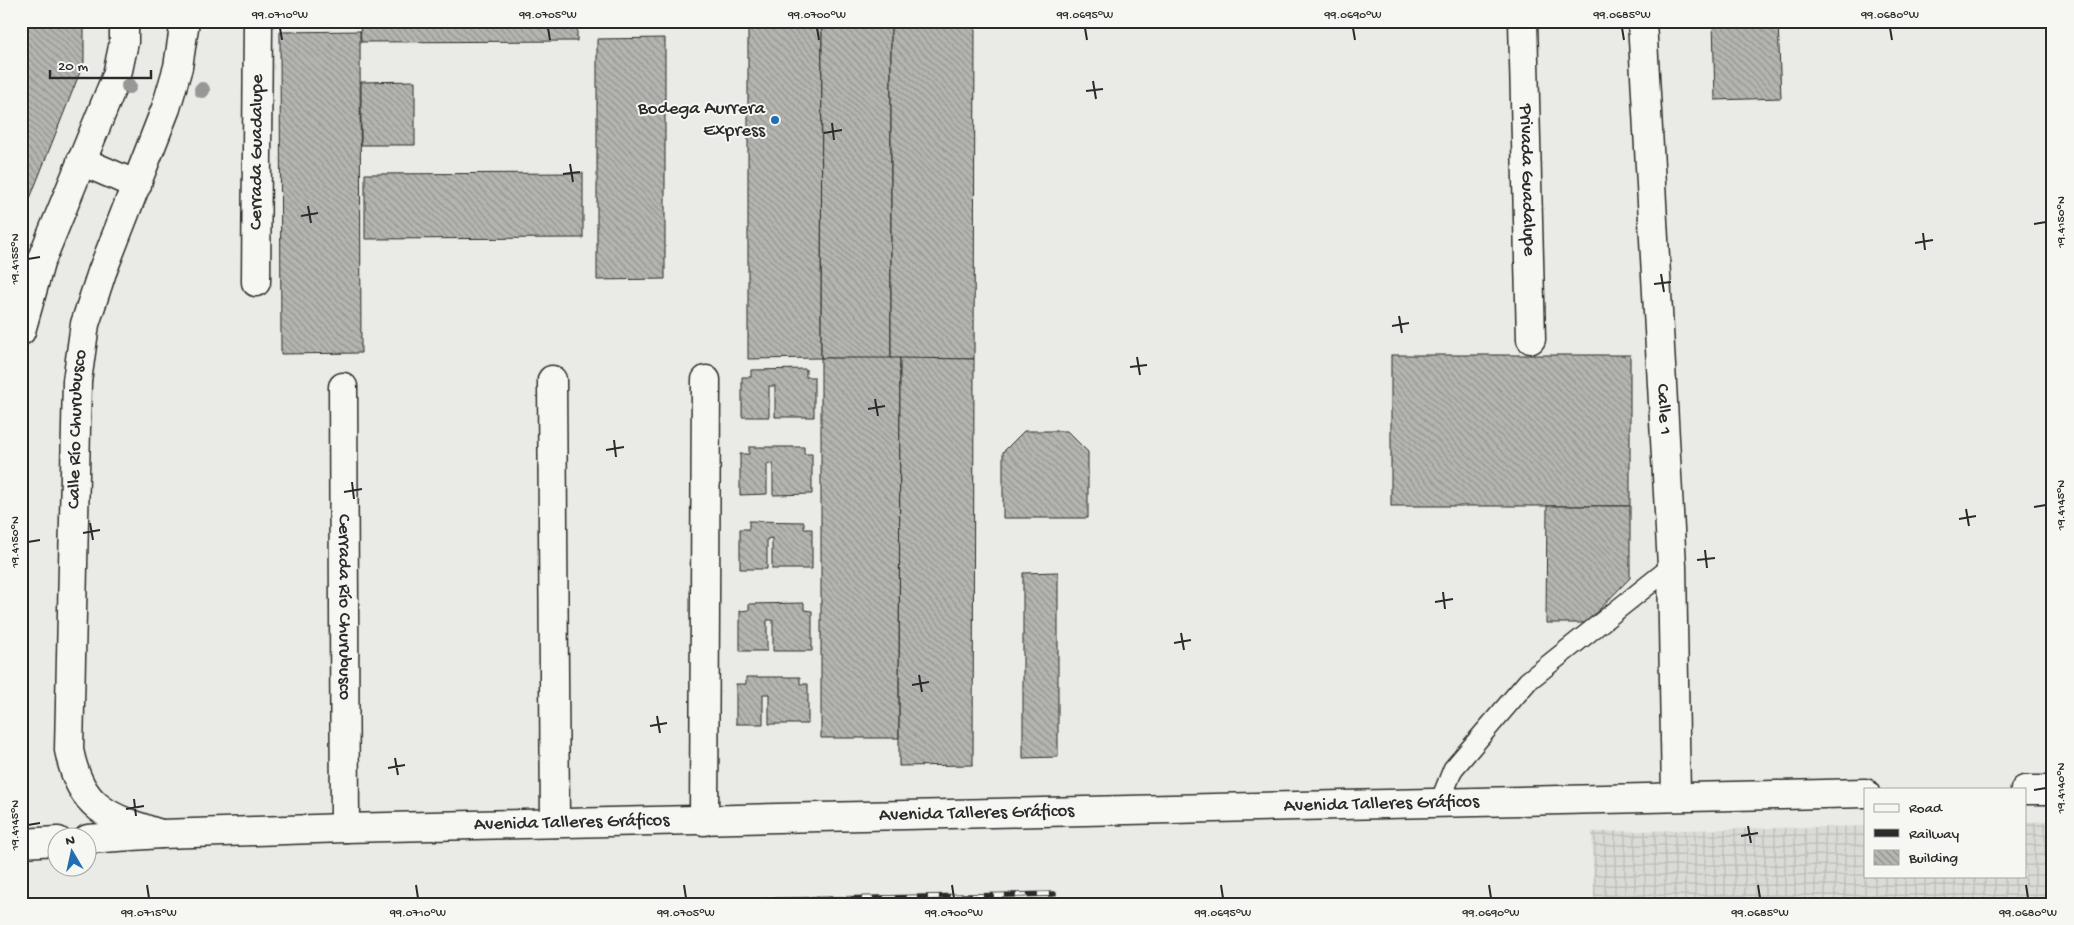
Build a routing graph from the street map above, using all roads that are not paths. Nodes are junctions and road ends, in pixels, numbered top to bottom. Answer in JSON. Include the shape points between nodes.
{"nodes":[{"id":1,"x":124,"y":21,"type":"edge"},
{"id":2,"x":185,"y":21,"type":"edge"},
{"id":3,"x":258,"y":21,"type":"edge"},
{"id":4,"x":1523,"y":21,"type":"edge"},
{"id":5,"x":1642,"y":21,"type":"edge"},
{"id":6,"x":81,"y":161,"type":"junction"},
{"id":7,"x":137,"y":185,"type":"junction"},
{"id":8,"x":256,"y":282,"type":"dead end"},
{"id":9,"x":21,"y":331,"type":"edge"},
{"id":10,"x":1531,"y":339,"type":"dead end"},
{"id":11,"x":552,"y":380,"type":"dead end"},
{"id":12,"x":706,"y":380,"type":"dead end"},
{"id":13,"x":343,"y":387,"type":"dead end"},
{"id":14,"x":1672,"y":566,"type":"junction"},
{"id":15,"x":2026,"y":790,"type":"edge"},
{"id":16,"x":2053,"y":790,"type":"edge"},
{"id":17,"x":1864,"y":793,"type":"edge"},
{"id":18,"x":1676,"y":796,"type":"junction"},
{"id":19,"x":1439,"y":804,"type":"junction"},
{"id":20,"x":704,"y":821,"type":"junction"},
{"id":21,"x":554,"y":823,"type":"junction"},
{"id":22,"x":345,"y":828,"type":"junction"},
{"id":23,"x":161,"y":834,"type":"junction"},
{"id":24,"x":98,"y":838,"type":"edge"},
{"id":25,"x":48,"y":842,"type":"edge"},
{"id":26,"x":21,"y":843,"type":"edge"}],
"edges":[{"from":1,"to":6,"type":"street","via":[[124,42],[117,75]]},
{"from":2,"to":7,"type":"street","name":"Calle Río Churubusco","via":[[178,67],[166,108]]},
{"from":3,"to":8,"type":"street","name":"Cerrada Guadalupe"},
{"from":4,"to":10,"type":"street","name":"Privada Guadalupe"},
{"from":5,"to":14,"type":"street","name":"Calle 1"},
{"from":6,"to":7,"type":"street"},
{"from":6,"to":9,"type":"street","via":[[40,263]]},
{"from":7,"to":23,"type":"street","name":"Calle Río Churubusco","via":[[85,324],[77,381],[69,750],[81,788],[96,806],[123,822]]},
{"from":11,"to":21,"type":"street"},
{"from":12,"to":20,"type":"street"},
{"from":13,"to":22,"type":"street","name":"Cerrada Río Churubusco"},
{"from":14,"to":18,"type":"street","name":"Calle 1"},
{"from":14,"to":19,"type":"lane","via":[[1528,681],[1452,769]]},
{"from":15,"to":16,"type":"street"},
{"from":17,"to":18,"type":"street","name":"Avenida Talleres Gráficos"},
{"from":18,"to":19,"type":"street","name":"Avenida Talleres Gráficos"},
{"from":19,"to":20,"type":"street","name":"Avenida Talleres Gráficos"},
{"from":20,"to":21,"type":"street","name":"Avenida Talleres Gráficos"},
{"from":21,"to":22,"type":"street","name":"Avenida Talleres Gráficos"},
{"from":22,"to":23,"type":"street","name":"Avenida Talleres Gráficos"},
{"from":23,"to":24,"type":"street","name":"Avenida Talleres Gráficos"},
{"from":25,"to":26,"type":"street"}]}
